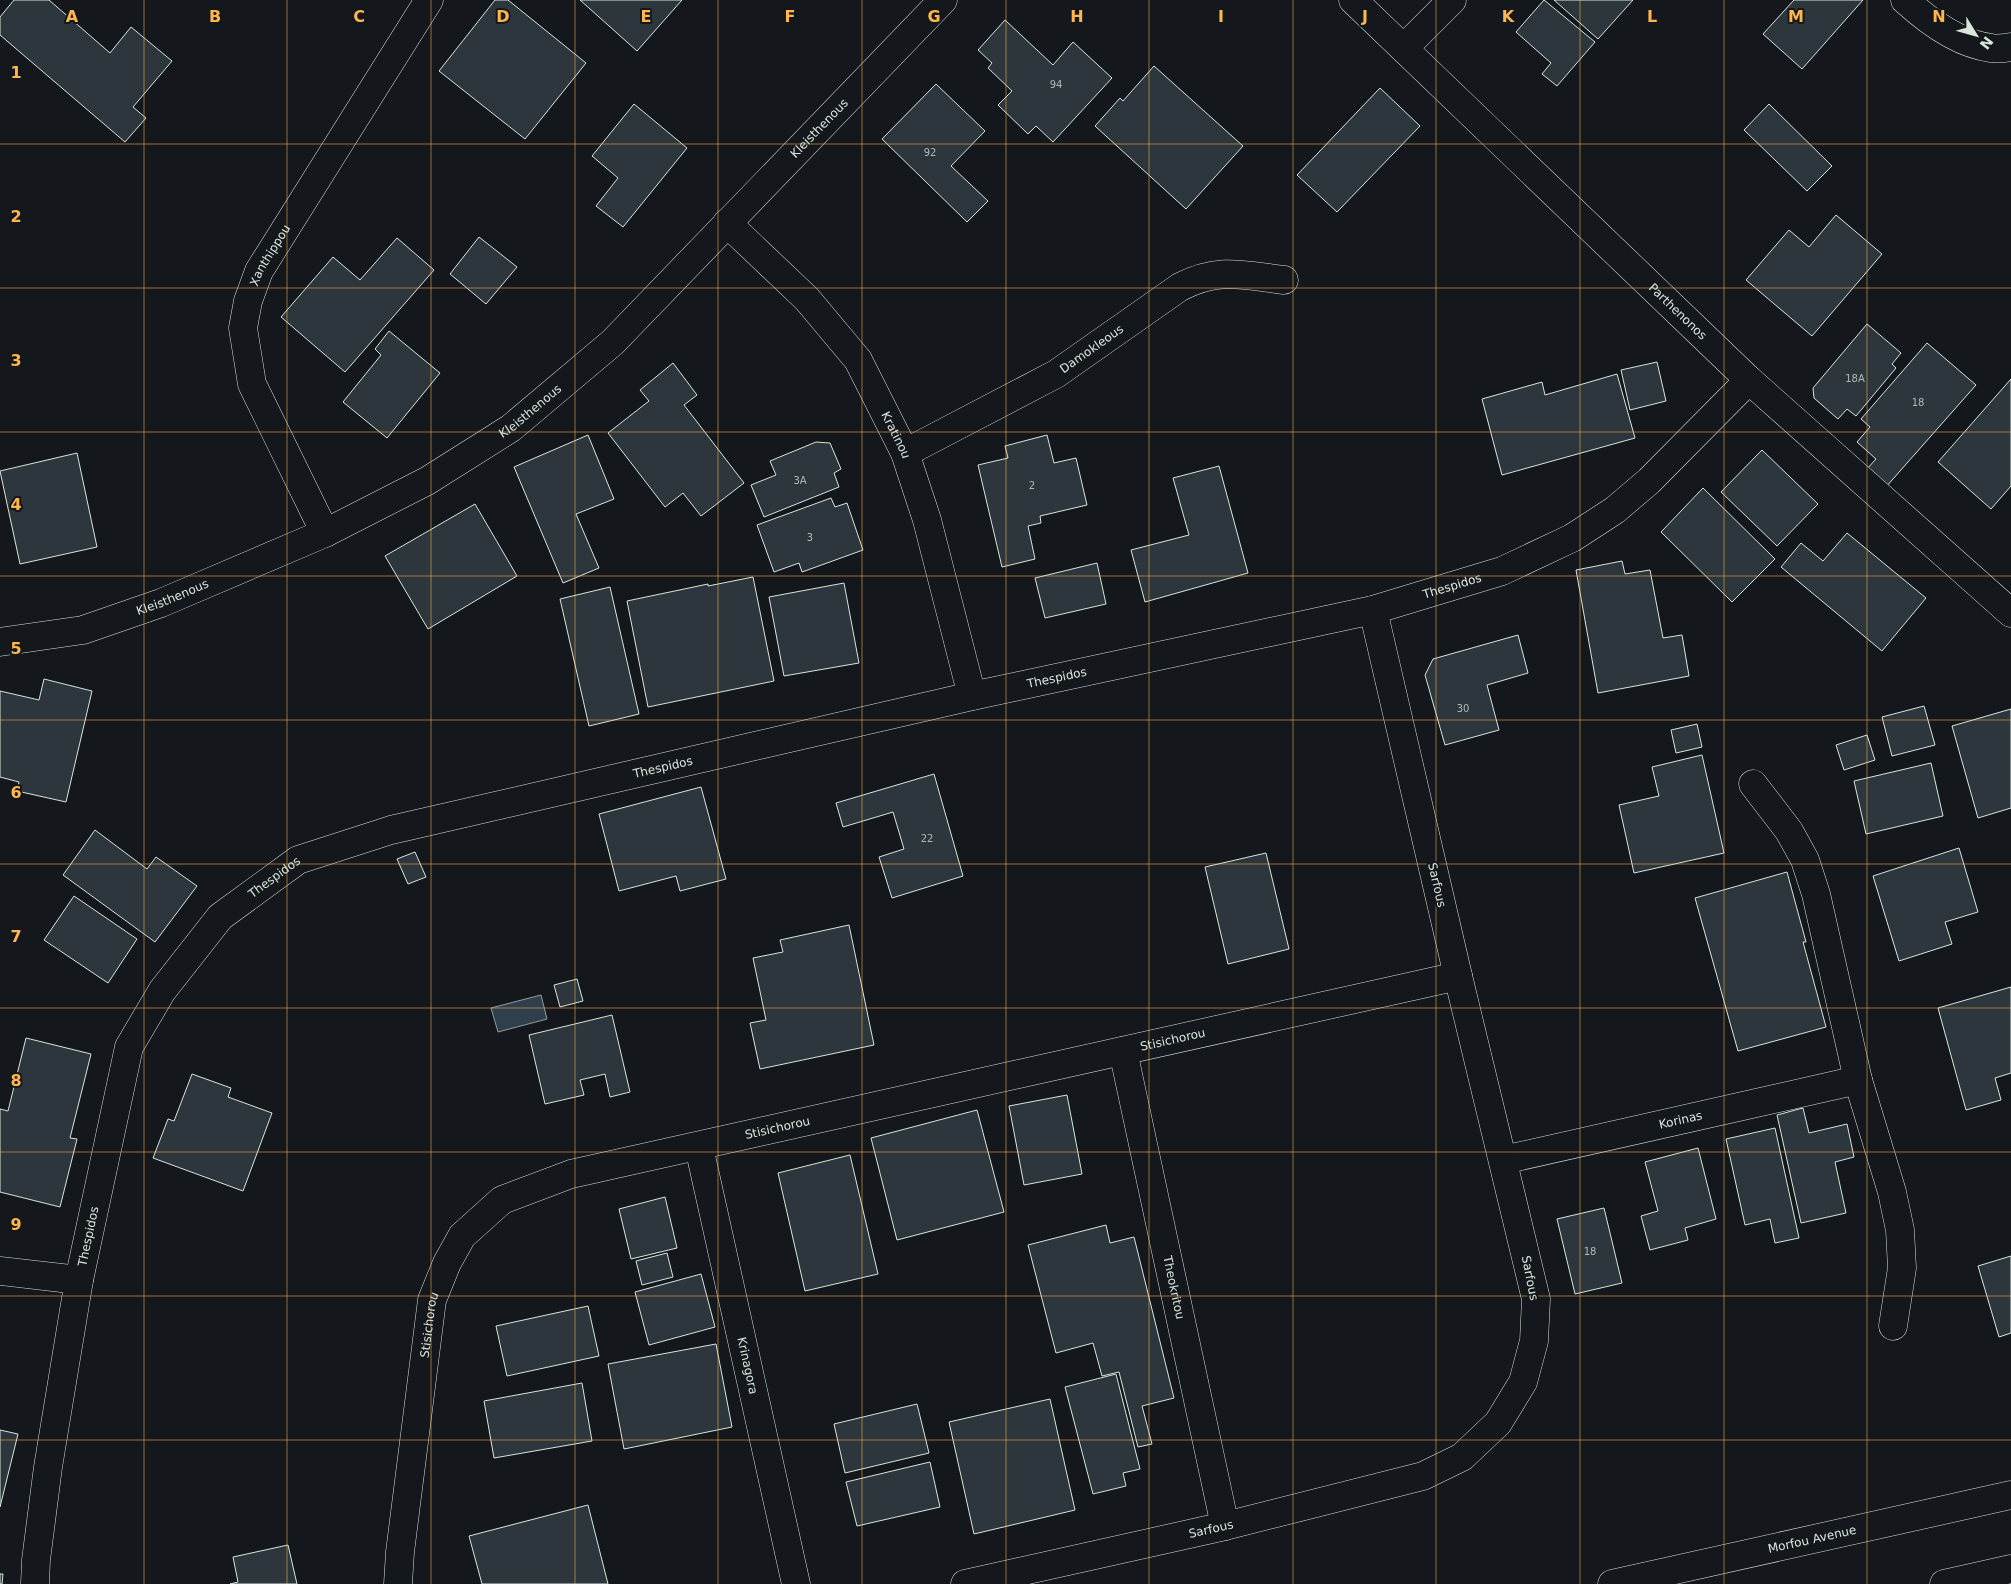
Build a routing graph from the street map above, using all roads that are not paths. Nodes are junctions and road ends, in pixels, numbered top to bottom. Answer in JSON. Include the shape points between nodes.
{"nodes":[{"id":1,"x":430,"y":0,"type":"edge"},
{"id":2,"x":943,"y":0,"type":"edge"},
{"id":3,"x":1352,"y":0,"type":"edge"},
{"id":4,"x":1452,"y":0,"type":"edge"},
{"id":5,"x":1905,"y":0,"type":"edge"},
{"id":6,"x":2011,"y":47,"type":"edge"},
{"id":7,"x":1404,"y":48,"type":"junction"},
{"id":8,"x":728,"y":223,"type":"junction"},
{"id":9,"x":1284,"y":280,"type":"dead end"},
{"id":10,"x":1749,"y":380,"type":"junction"},
{"id":11,"x":905,"y":453,"type":"junction"},
{"id":12,"x":325,"y":533,"type":"junction"},
{"id":13,"x":1373,"y":610,"type":"junction"},
{"id":14,"x":2011,"y":613,"type":"edge"},
{"id":15,"x":0,"y":642,"type":"edge"},
{"id":16,"x":972,"y":696,"type":"junction"},
{"id":17,"x":1752,"y":784,"type":"dead end"},
{"id":18,"x":1458,"y":976,"type":"junction"},
{"id":19,"x":1123,"y":1051,"type":"junction"},
{"id":20,"x":1858,"y":1080,"type":"junction"},
{"id":21,"x":699,"y":1147,"type":"junction"},
{"id":22,"x":1503,"y":1160,"type":"junction"},
{"id":23,"x":0,"y":1271,"type":"edge"},
{"id":24,"x":79,"y":1280,"type":"junction"},
{"id":25,"x":1893,"y":1326,"type":"dead end"},
{"id":26,"x":2011,"y":1495,"type":"edge"},
{"id":27,"x":1225,"y":1526,"type":"junction"},
{"id":28,"x":2011,"y":1569,"type":"edge"},
{"id":29,"x":35,"y":1584,"type":"edge"},
{"id":30,"x":398,"y":1584,"type":"edge"},
{"id":31,"x":796,"y":1584,"type":"edge"},
{"id":32,"x":965,"y":1584,"type":"edge"},
{"id":33,"x":1612,"y":1584,"type":"edge"},
{"id":34,"x":1944,"y":1584,"type":"edge"}],
"edges":[{"from":1,"to":12,"type":"street","name":"Xanthippou","via":[[259,271],[248,301],[243,328],[252,384]]},
{"from":2,"to":8,"type":"street","name":"Kleisthenous"},
{"from":3,"to":7,"type":"street","name":"Parthenonos"},
{"from":4,"to":7,"type":"street"},
{"from":5,"to":6,"type":"street","via":[[1956,36],[1991,48]]},
{"from":7,"to":10,"type":"street","name":"Parthenonos"},
{"from":8,"to":11,"type":"street","name":"Kratinou","via":[[806,299],[858,360]]},
{"from":8,"to":12,"type":"street","name":"Kleisthenous","via":[[613,342],[511,428],[427,481]]},
{"from":9,"to":11,"type":"street","name":"Damokleous","via":[[1225,273],[1199,278],[1180,287],[1056,374]]},
{"from":10,"to":13,"type":"street","name":"Thespidos","via":[[1649,481],[1616,510],[1572,538],[1502,571]]},
{"from":10,"to":14,"type":"street","name":"Parthenonos"},
{"from":11,"to":16,"type":"street","name":"Kratinou","via":[[927,520]]},
{"from":12,"to":15,"type":"street","name":"Kleisthenous","via":[[161,603],[82,630]]},
{"from":13,"to":16,"type":"street","name":"Thespidos"},
{"from":13,"to":18,"type":"street","name":"Sarfous"},
{"from":16,"to":24,"type":"street","name":"Thespidos","via":[[391,830],[298,860],[220,917],[162,991],[129,1047]]},
{"from":17,"to":20,"type":"street","via":[[1789,831],[1805,860],[1816,894]]},
{"from":18,"to":19,"type":"street","name":"Stisichorou"},
{"from":18,"to":22,"type":"street","name":"Sarfous"},
{"from":19,"to":21,"type":"street","name":"Stisichorou"},
{"from":19,"to":27,"type":"street","name":"Theokritou"},
{"from":20,"to":22,"type":"street","name":"Korinas"},
{"from":20,"to":25,"type":"street","via":[[1892,1192],[1900,1230],[1902,1268]]},
{"from":21,"to":30,"type":"street","name":"Stisichorou","via":[[571,1174],[502,1200],[462,1236],[432,1300]]},
{"from":21,"to":31,"type":"street","name":"Krinagora"},
{"from":22,"to":27,"type":"street","name":"Sarfous","via":[[1536,1299],[1534,1341],[1522,1382],[1498,1423],[1462,1457],[1423,1476]]},
{"from":23,"to":24,"type":"street"},
{"from":24,"to":29,"type":"street","name":"Thespidos","via":[[48,1467]]},
{"from":26,"to":33,"type":"street","name":"Morfou Avenue"},
{"from":27,"to":32,"type":"street","name":"Sarfous"},
{"from":28,"to":34,"type":"street"}]}
